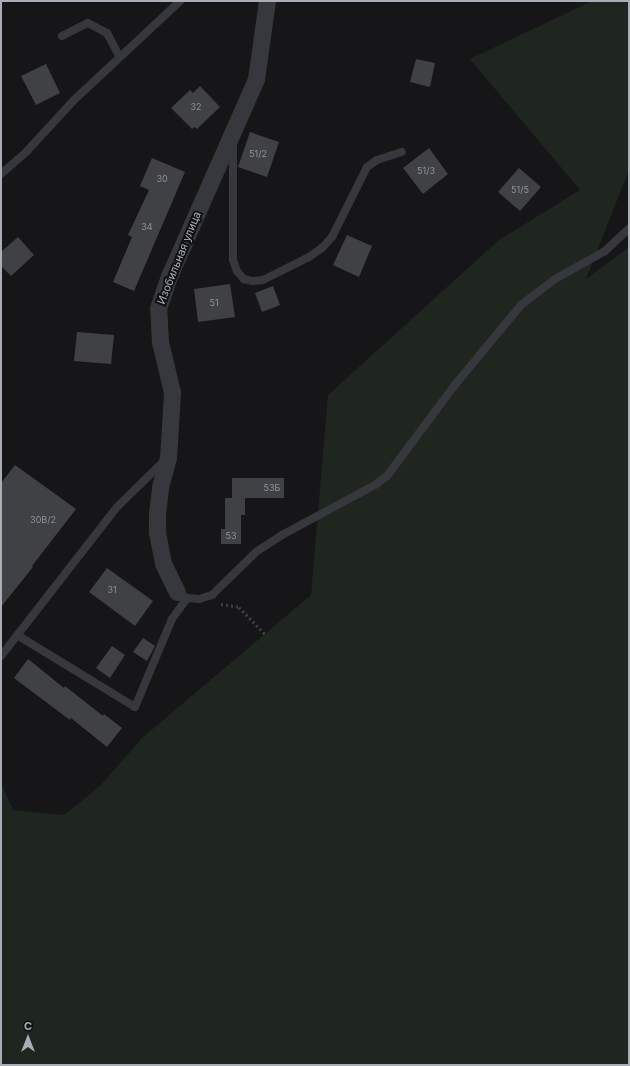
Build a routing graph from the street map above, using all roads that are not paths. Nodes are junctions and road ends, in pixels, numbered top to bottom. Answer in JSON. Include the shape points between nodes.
{"nodes":[{"id":1,"x":180,"y":1,"type":"edge"},
{"id":2,"x":267,"y":1,"type":"edge"},
{"id":3,"x":62,"y":36,"type":"dead end"},
{"id":4,"x":120,"y":57,"type":"junction"},
{"id":5,"x":233,"y":135,"type":"junction"},
{"id":6,"x":402,"y":152,"type":"dead end"},
{"id":7,"x":1,"y":174,"type":"edge"},
{"id":8,"x":629,"y":229,"type":"edge"},
{"id":9,"x":168,"y":458,"type":"junction"},
{"id":10,"x":182,"y":595,"type":"junction"},
{"id":11,"x":17,"y":635,"type":"junction"},
{"id":12,"x":1,"y":656,"type":"edge"}],
"edges":[{"from":1,"to":4,"type":"lane"},
{"from":2,"to":5,"type":"street","name":"Изобильная улица","via":[[256,79]]},
{"from":3,"to":4,"type":"lane","via":[[88,23],[107,32]]},
{"from":4,"to":7,"type":"lane"},
{"from":5,"to":6,"type":"lane","via":[[233,260],[237,271],[244,279],[254,281],[263,280],[322,248],[332,238],[367,167],[377,160]]},
{"from":5,"to":9,"type":"street","name":"Изобильная улица","via":[[170,274],[158,308],[160,342],[172,392]]},
{"from":8,"to":10,"type":"lane","via":[[605,250],[554,279],[521,305],[454,386],[387,476],[376,485],[282,535],[256,552],[212,595],[199,599]]},
{"from":9,"to":10,"type":"street","name":"Изобильная улица","via":[[160,487],[157,531],[163,563]]},
{"from":9,"to":11,"type":"lane","via":[[117,507]]},
{"from":10,"to":11,"type":"lane","via":[[135,707]]},
{"from":11,"to":12,"type":"lane"}]}
